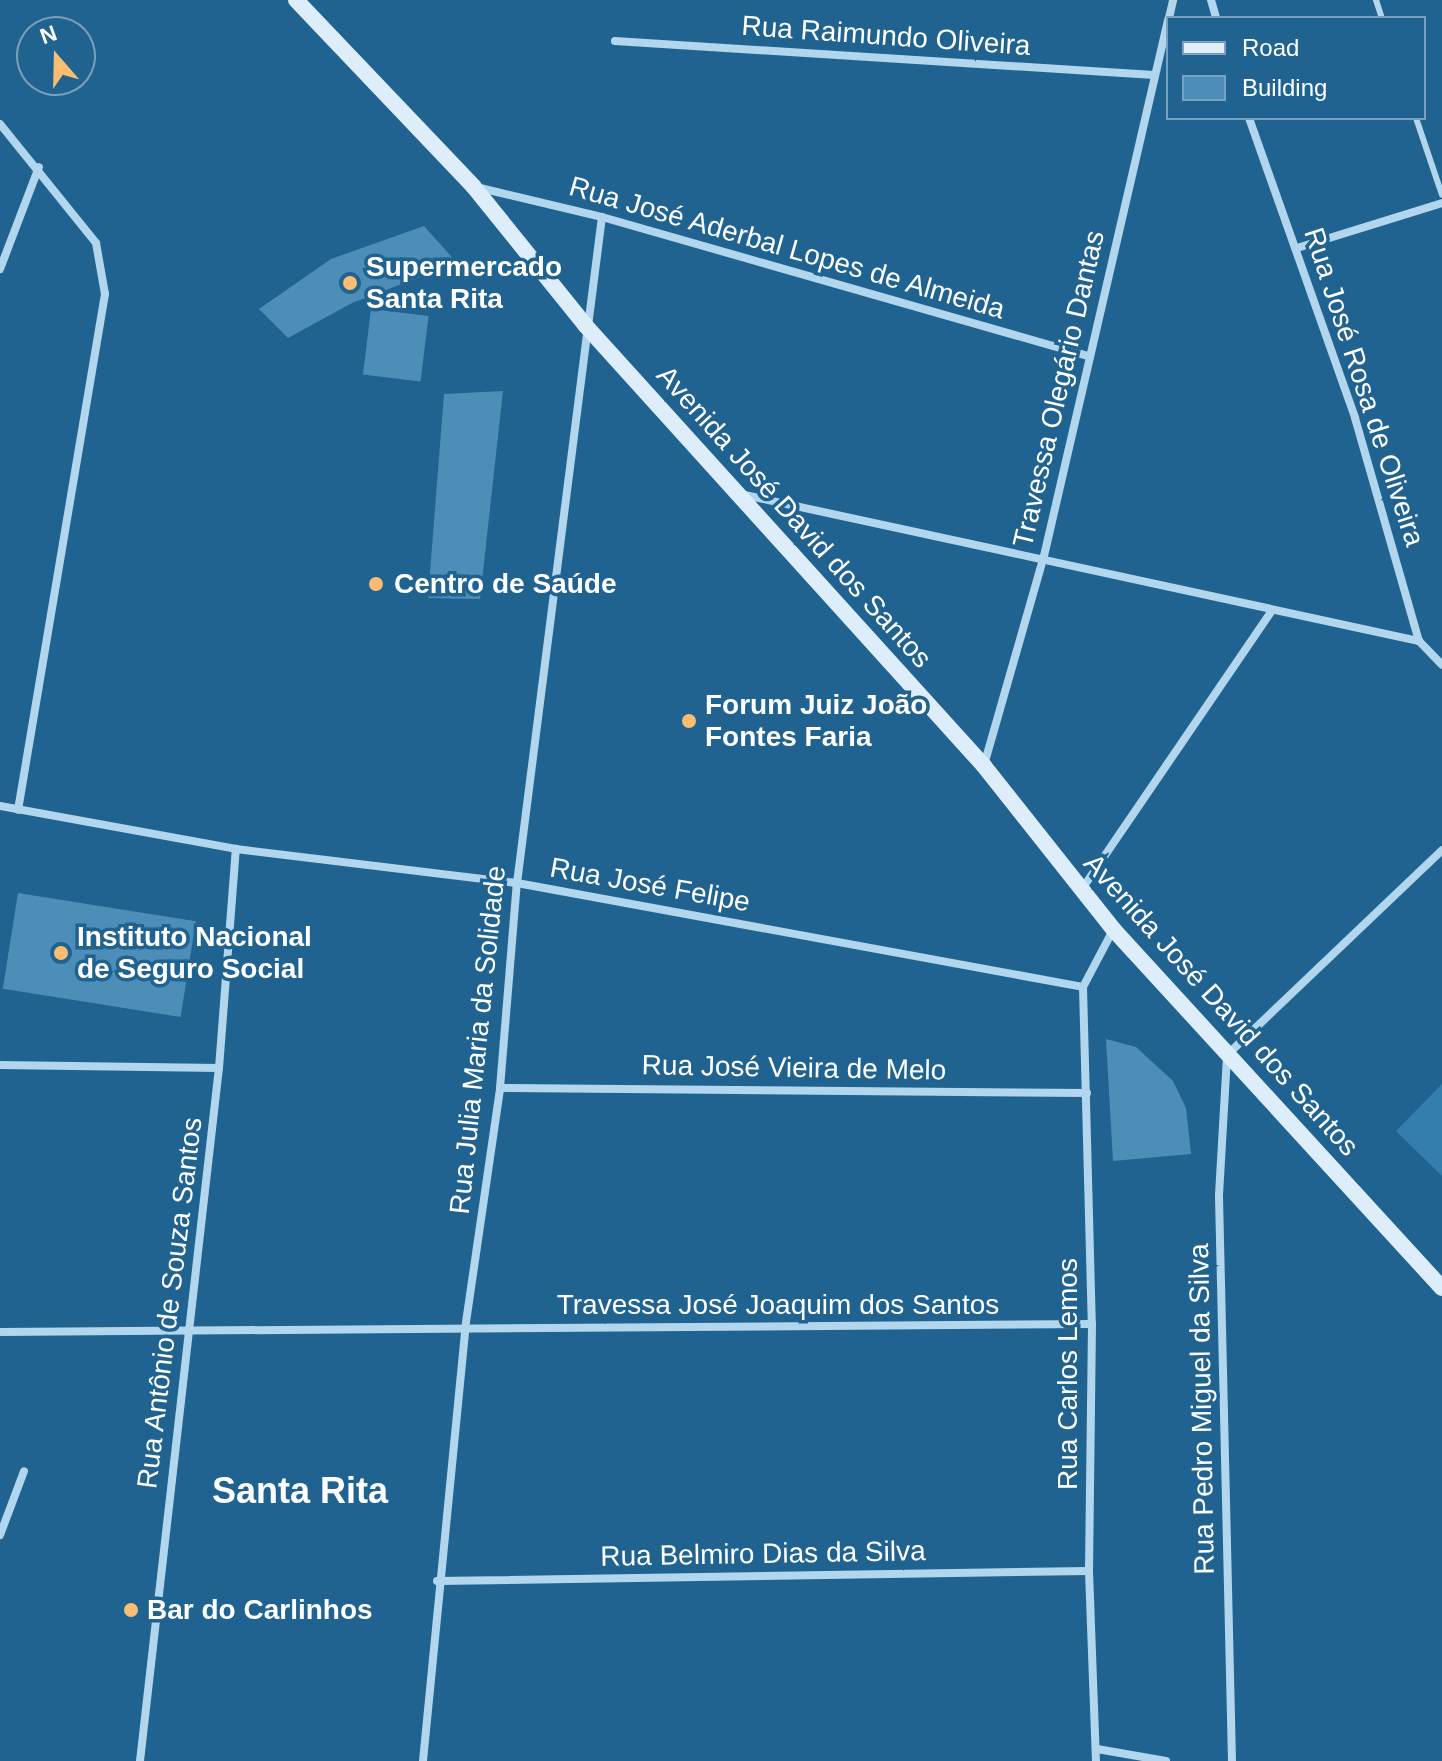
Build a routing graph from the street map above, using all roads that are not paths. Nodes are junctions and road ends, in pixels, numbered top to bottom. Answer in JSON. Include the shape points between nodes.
{"nodes":[{"id":1,"x":296,"y":0,"type":"edge"},
{"id":2,"x":1166,"y":27,"type":"edge"},
{"id":3,"x":615,"y":41,"type":"dead end"},
{"id":4,"x":1154,"y":75,"type":"junction"},
{"id":5,"x":1250,"y":120,"type":"edge"},
{"id":6,"x":1417,"y":120,"type":"edge"},
{"id":7,"x":0,"y":124,"type":"edge"},
{"id":8,"x":39,"y":167,"type":"junction"},
{"id":9,"x":473,"y":186,"type":"junction"},
{"id":10,"x":1442,"y":195,"type":"edge"},
{"id":11,"x":1442,"y":203,"type":"edge"},
{"id":12,"x":602,"y":217,"type":"junction"},
{"id":13,"x":1297,"y":248,"type":"junction"},
{"id":14,"x":0,"y":269,"type":"edge"},
{"id":15,"x":585,"y":325,"type":"junction"},
{"id":16,"x":1088,"y":356,"type":"junction"},
{"id":17,"x":736,"y":493,"type":"junction"},
{"id":18,"x":1044,"y":556,"type":"junction"},
{"id":19,"x":1271,"y":612,"type":"junction"},
{"id":20,"x":1419,"y":641,"type":"junction"},
{"id":21,"x":1442,"y":665,"type":"edge"},
{"id":22,"x":984,"y":766,"type":"junction"},
{"id":23,"x":0,"y":806,"type":"edge"},
{"id":24,"x":18,"y":810,"type":"junction"},
{"id":25,"x":236,"y":849,"type":"junction"},
{"id":26,"x":1442,"y":850,"type":"edge"},
{"id":27,"x":517,"y":883,"type":"junction"},
{"id":28,"x":1082,"y":890,"type":"junction"},
{"id":29,"x":1113,"y":929,"type":"junction"},
{"id":30,"x":1083,"y":987,"type":"junction"},
{"id":31,"x":1227,"y":1055,"type":"junction"},
{"id":32,"x":0,"y":1065,"type":"edge"},
{"id":33,"x":219,"y":1068,"type":"junction"},
{"id":34,"x":500,"y":1088,"type":"junction"},
{"id":35,"x":1087,"y":1093,"type":"junction"},
{"id":36,"x":1442,"y":1288,"type":"edge"},
{"id":37,"x":1092,"y":1324,"type":"junction"},
{"id":38,"x":465,"y":1329,"type":"junction"},
{"id":39,"x":188,"y":1331,"type":"junction"},
{"id":40,"x":0,"y":1332,"type":"edge"},
{"id":41,"x":24,"y":1471,"type":"dead end"},
{"id":42,"x":0,"y":1535,"type":"edge"},
{"id":43,"x":1089,"y":1571,"type":"junction"},
{"id":44,"x":437,"y":1581,"type":"junction"},
{"id":45,"x":1097,"y":1749,"type":"junction"},
{"id":46,"x":140,"y":1761,"type":"edge"},
{"id":47,"x":423,"y":1761,"type":"edge"},
{"id":48,"x":1096,"y":1761,"type":"edge"},
{"id":49,"x":1166,"y":1761,"type":"edge"},
{"id":50,"x":1232,"y":1761,"type":"edge"}],
"edges":[{"from":1,"to":9,"type":"main road","name":"Avenida José David dos Santos"},
{"from":2,"to":4,"type":"street","name":"Travessa Olegário Dantas"},
{"from":3,"to":4,"type":"street","name":"Rua Raimundo Oliveira"},
{"from":4,"to":16,"type":"street","name":"Travessa Olegário Dantas"},
{"from":5,"to":13,"type":"street","name":"Rua José Rosa de Oliveira"},
{"from":6,"to":10,"type":"lane"},
{"from":7,"to":8,"type":"street"},
{"from":8,"to":14,"type":"street"},
{"from":8,"to":24,"type":"street","via":[[96,243],[105,294]]},
{"from":9,"to":12,"type":"street","name":"Rua José Aderbal Lopes de Almeida"},
{"from":9,"to":15,"type":"main road","name":"Avenida José David dos Santos"},
{"from":11,"to":13,"type":"street"},
{"from":12,"to":15,"type":"street","name":"Rua Julia Maria da Solidade"},
{"from":12,"to":16,"type":"street","name":"Rua José Aderbal Lopes de Almeida"},
{"from":13,"to":20,"type":"street","name":"Rua José Rosa de Oliveira","via":[[1355,418]]},
{"from":15,"to":17,"type":"main road","name":"Avenida José David dos Santos"},
{"from":15,"to":27,"type":"street","name":"Rua Julia Maria da Solidade"},
{"from":16,"to":18,"type":"street","name":"Travessa Olegário Dantas"},
{"from":17,"to":18,"type":"street"},
{"from":17,"to":22,"type":"main road","name":"Avenida José David dos Santos"},
{"from":18,"to":19,"type":"street"},
{"from":18,"to":22,"type":"street","name":"Travessa Olegário Dantas"},
{"from":19,"to":20,"type":"street"},
{"from":19,"to":28,"type":"street"},
{"from":20,"to":21,"type":"street","name":"Rua José Rosa de Oliveira"},
{"from":22,"to":28,"type":"main road","name":"Avenida José David dos Santos"},
{"from":23,"to":24,"type":"street","name":"Rua José Felipe"},
{"from":24,"to":25,"type":"street","name":"Rua José Felipe"},
{"from":25,"to":27,"type":"street","name":"Rua José Felipe"},
{"from":25,"to":33,"type":"street","name":"Rua Antônio de Souza Santos"},
{"from":26,"to":31,"type":"street"},
{"from":27,"to":30,"type":"street","name":"Rua José Felipe"},
{"from":27,"to":34,"type":"street","name":"Rua Julia Maria da Solidade"},
{"from":28,"to":29,"type":"main road","name":"Avenida José David dos Santos"},
{"from":29,"to":30,"type":"street"},
{"from":29,"to":31,"type":"main road","name":"Avenida José David dos Santos"},
{"from":30,"to":35,"type":"street","name":"Rua Carlos Lemos"},
{"from":31,"to":36,"type":"main road","name":"Avenida José David dos Santos"},
{"from":31,"to":50,"type":"street","name":"Rua Pedro Miguel da Silva","via":[[1219,1195]]},
{"from":32,"to":33,"type":"street"},
{"from":33,"to":39,"type":"street","name":"Rua Antônio de Souza Santos"},
{"from":34,"to":35,"type":"street","name":"Rua José Vieira de Melo"},
{"from":34,"to":38,"type":"street","name":"Rua Julia Maria da Solidade"},
{"from":35,"to":37,"type":"street","name":"Rua Carlos Lemos"},
{"from":37,"to":38,"type":"street","name":"Travessa José Joaquim dos Santos"},
{"from":37,"to":43,"type":"street","name":"Rua Carlos Lemos"},
{"from":38,"to":39,"type":"street","name":"Travessa José Joaquim dos Santos"},
{"from":38,"to":44,"type":"street","name":"Rua Julia Maria da Solidade"},
{"from":39,"to":40,"type":"street","name":"Travessa José Joaquim dos Santos"},
{"from":39,"to":46,"type":"street","name":"Rua Antônio de Souza Santos"},
{"from":41,"to":42,"type":"street"},
{"from":43,"to":44,"type":"street","name":"Rua Belmiro Dias da Silva"},
{"from":43,"to":45,"type":"street","name":"Rua Carlos Lemos"},
{"from":44,"to":47,"type":"street","name":"Rua Julia Maria da Solidade"},
{"from":45,"to":48,"type":"street","name":"Rua Carlos Lemos"},
{"from":45,"to":49,"type":"street"}]}
